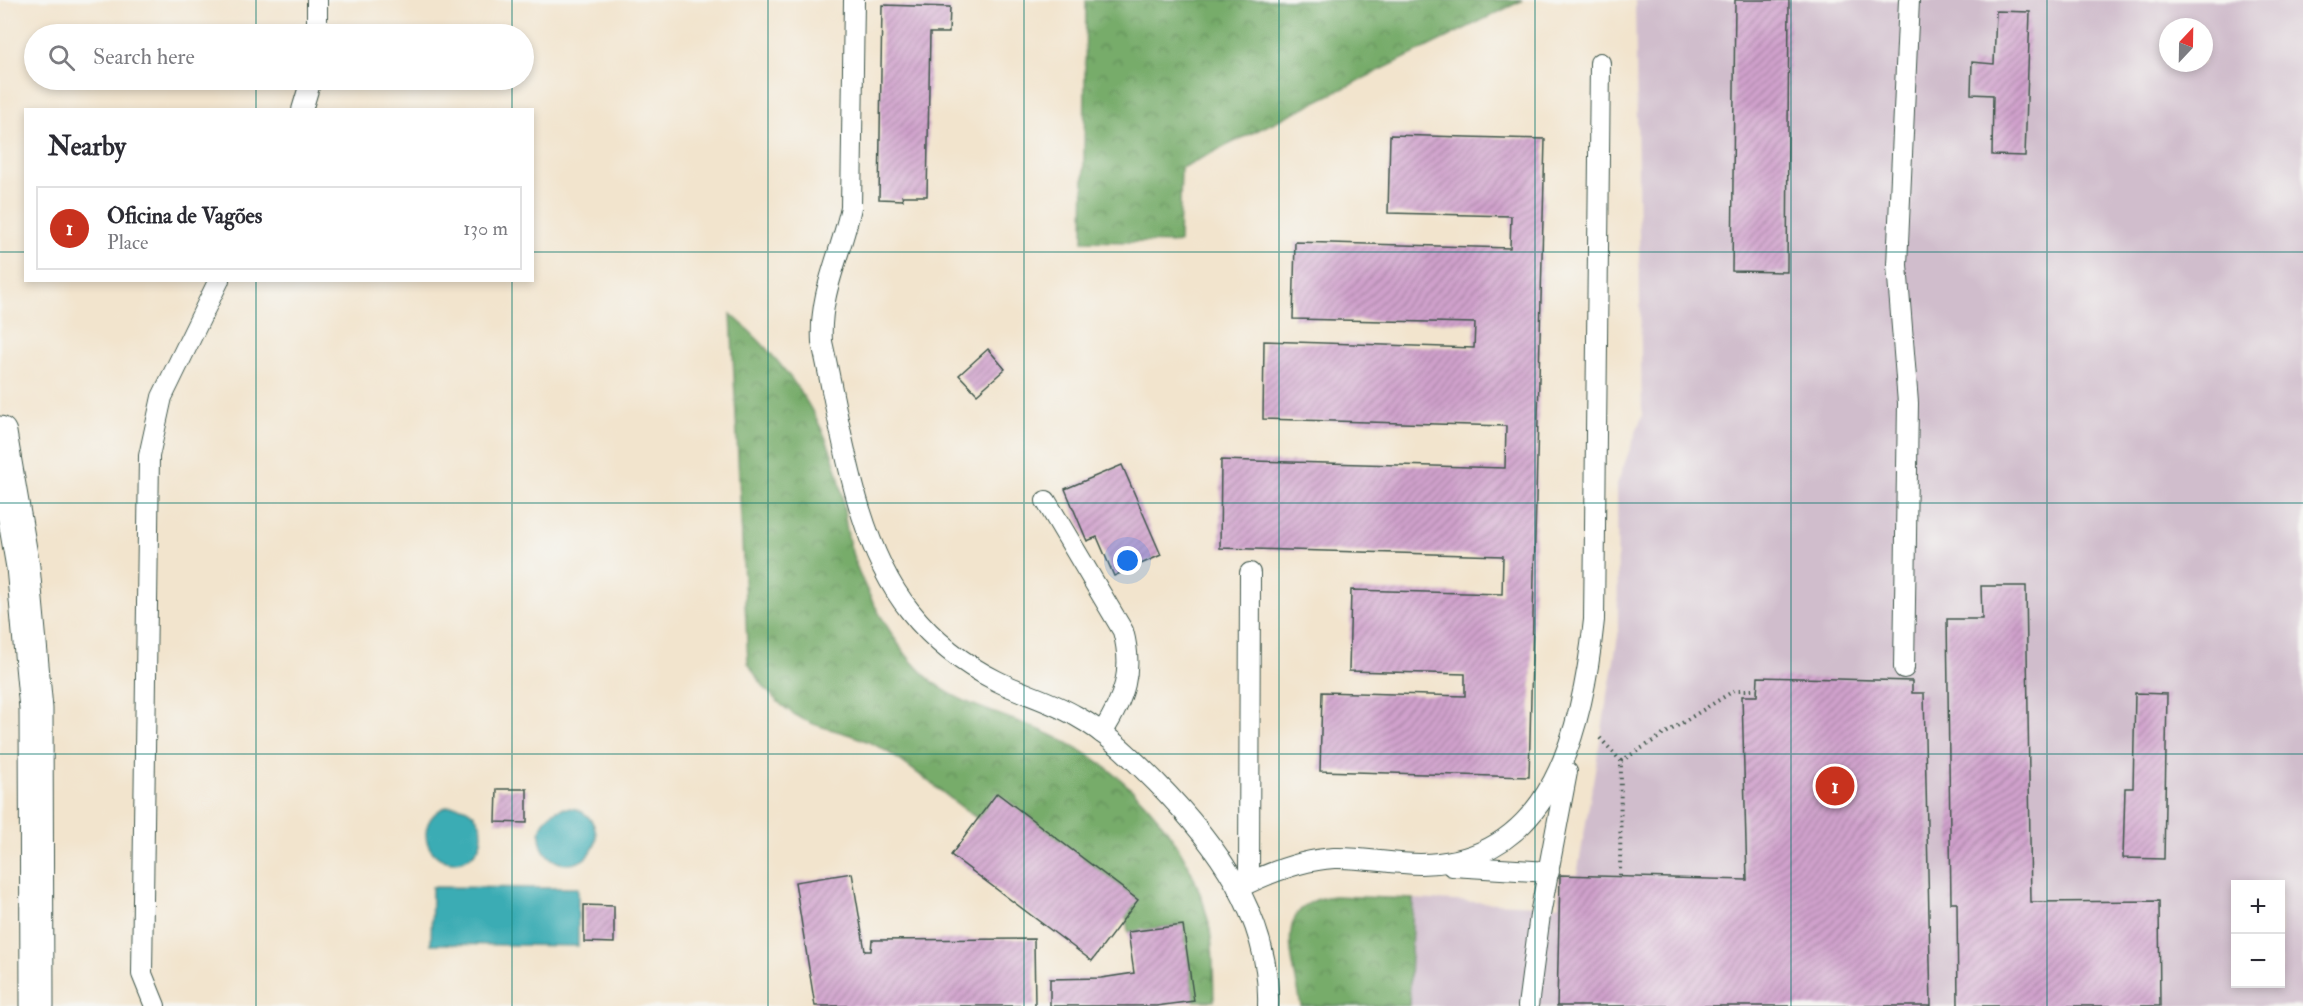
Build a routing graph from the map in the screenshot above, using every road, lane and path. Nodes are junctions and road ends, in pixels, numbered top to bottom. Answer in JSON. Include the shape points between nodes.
{"nodes":[{"id":1,"x":317,"y":0,"type":"edge"},
{"id":2,"x":854,"y":0,"type":"edge"},
{"id":3,"x":1909,"y":0,"type":"edge"},
{"id":4,"x":316,"y":24,"type":"edge"},
{"id":5,"x":1600,"y":63,"type":"dead end"},
{"id":6,"x":308,"y":90,"type":"edge"},
{"id":7,"x":303,"y":108,"type":"edge"},
{"id":8,"x":218,"y":282,"type":"edge"},
{"id":9,"x":0,"y":433,"type":"edge"},
{"id":10,"x":1046,"y":501,"type":"dead end"},
{"id":11,"x":1250,"y":573,"type":"dead end"},
{"id":12,"x":1904,"y":668,"type":"dead end"},
{"id":13,"x":1757,"y":690,"type":"dead end"},
{"id":14,"x":1577,"y":713,"type":"junction"},
{"id":15,"x":1102,"y":733,"type":"junction"},
{"id":16,"x":1621,"y":761,"type":"junction"},
{"id":17,"x":1422,"y":864,"type":"junction"},
{"id":18,"x":1549,"y":872,"type":"junction"},
{"id":19,"x":1620,"y":876,"type":"dead end"},
{"id":20,"x":1244,"y":885,"type":"junction"},
{"id":21,"x":37,"y":1006,"type":"edge"},
{"id":22,"x":155,"y":1006,"type":"edge"},
{"id":23,"x":1268,"y":1006,"type":"edge"},
{"id":24,"x":1528,"y":1006,"type":"edge"}],
"edges":[{"from":1,"to":4,"type":"lane"},
{"from":2,"to":15,"type":"lane","via":[[850,207],[820,318],[822,342],[868,536],[893,587],[929,632],[950,651],[998,682],[1052,703]]},
{"from":3,"to":12,"type":"lane","via":[[1897,265],[1908,403]]},
{"from":5,"to":14,"type":"lane","via":[[1594,620]]},
{"from":6,"to":7,"type":"lane"},
{"from":8,"to":22,"type":"lane","via":[[162,397],[149,456],[142,974]]},
{"from":9,"to":21,"type":"street","via":[[23,567],[36,709]]},
{"from":10,"to":15,"type":"lane","via":[[1122,631],[1127,647],[1127,681]]},
{"from":11,"to":20,"type":"lane"},
{"from":13,"to":16,"type":"path","via":[[1736,690]]},
{"from":14,"to":16,"type":"path"},
{"from":14,"to":17,"type":"lane","via":[[1562,767],[1551,789],[1525,821],[1499,842],[1476,853]]},
{"from":14,"to":18,"type":"lane"},
{"from":15,"to":20,"type":"lane","via":[[1124,750],[1204,833]]},
{"from":16,"to":19,"type":"path"},
{"from":17,"to":18,"type":"lane"},
{"from":17,"to":20,"type":"lane","via":[[1334,858],[1283,868]]},
{"from":18,"to":24,"type":"lane"},
{"from":20,"to":23,"type":"lane","via":[[1263,954]]}]}
